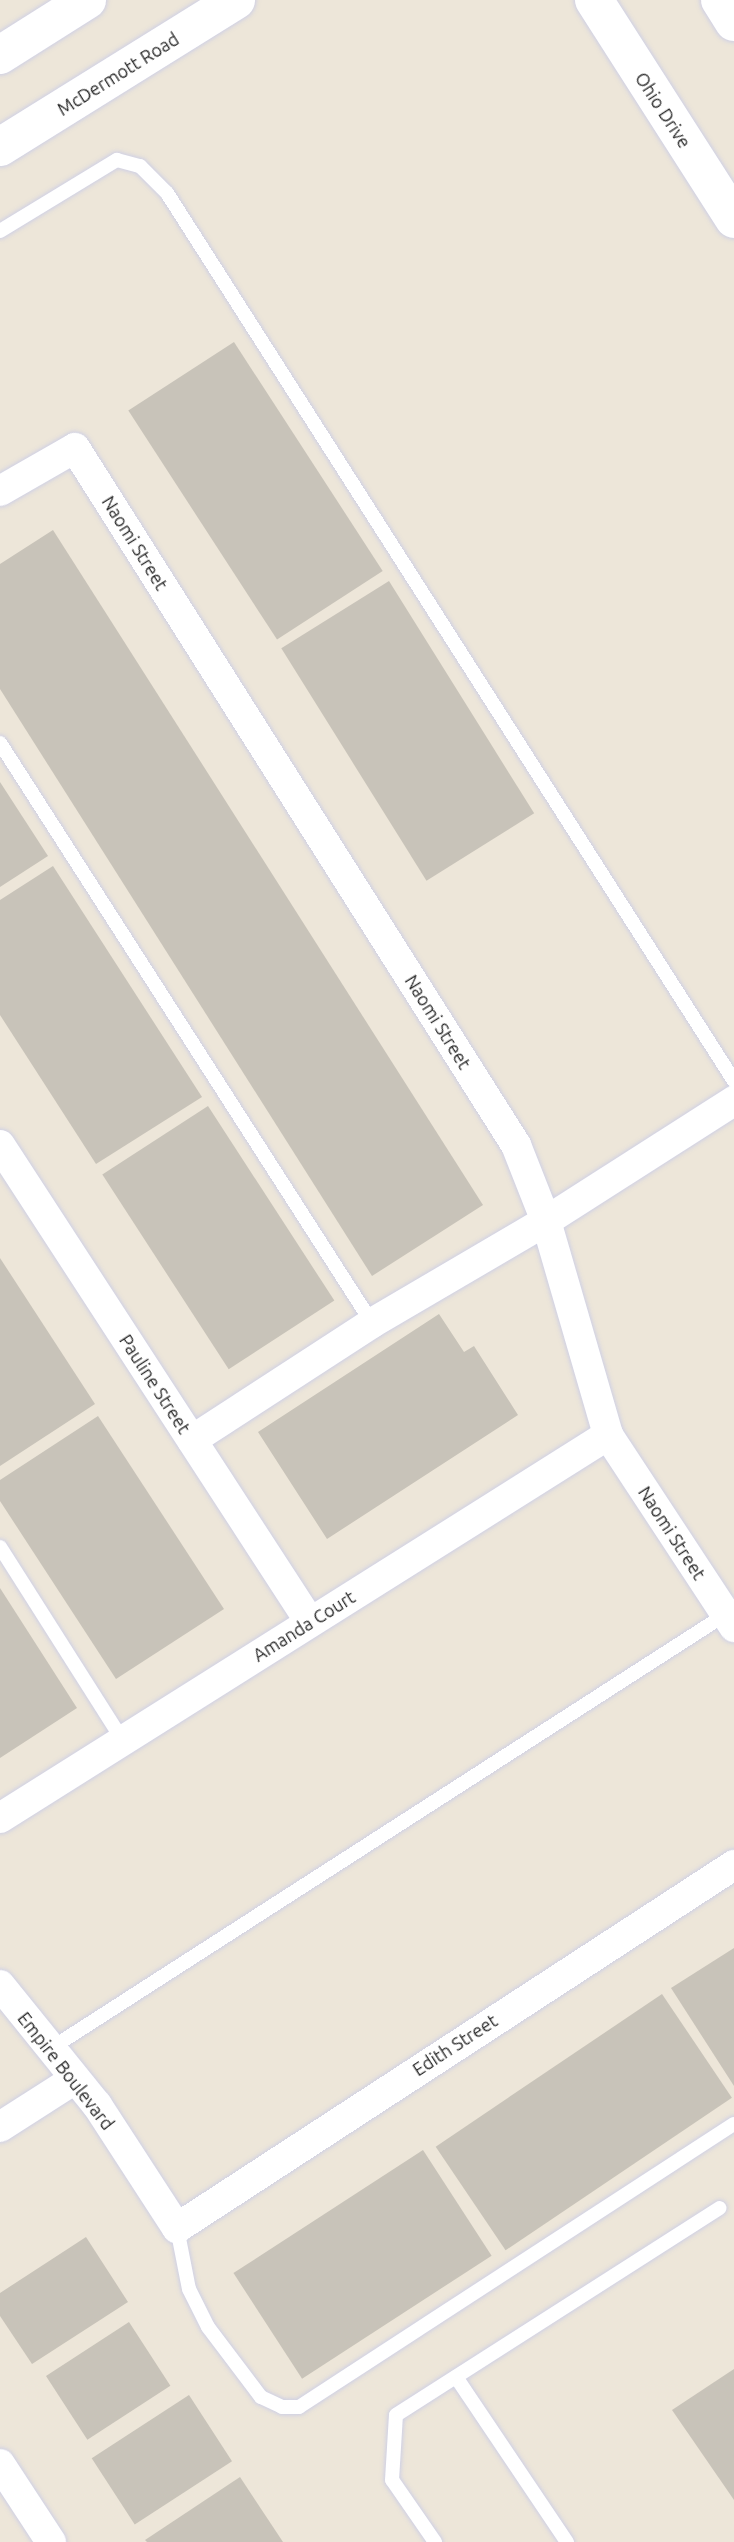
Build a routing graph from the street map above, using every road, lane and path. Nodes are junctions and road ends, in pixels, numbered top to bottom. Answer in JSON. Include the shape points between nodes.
{"nodes":[{"id":1,"x":87,"y":0,"type":"edge"},
{"id":2,"x":236,"y":0,"type":"edge"},
{"id":3,"x":594,"y":0,"type":"edge"},
{"id":4,"x":720,"y":0,"type":"edge"},
{"id":5,"x":734,"y":22,"type":"edge"},
{"id":6,"x":0,"y":55,"type":"edge"},
{"id":7,"x":0,"y":147,"type":"edge"},
{"id":8,"x":734,"y":219,"type":"edge"},
{"id":9,"x":0,"y":231,"type":"edge"},
{"id":10,"x":0,"y":491,"type":"edge"},
{"id":11,"x":0,"y":743,"type":"edge"},
{"id":12,"x":734,"y":1082,"type":"edge"},
{"id":13,"x":734,"y":1101,"type":"edge"},
{"id":14,"x":0,"y":1145,"type":"edge"},
{"id":15,"x":546,"y":1221,"type":"junction"},
{"id":16,"x":372,"y":1323,"type":"junction"},
{"id":17,"x":608,"y":1435,"type":"junction"},
{"id":18,"x":192,"y":1440,"type":"junction"},
{"id":19,"x":0,"y":1547,"type":"edge"},
{"id":20,"x":730,"y":1621,"type":"edge"},
{"id":21,"x":310,"y":1622,"type":"junction"},
{"id":22,"x":123,"y":1741,"type":"junction"},
{"id":23,"x":0,"y":1818,"type":"edge"},
{"id":24,"x":734,"y":1865,"type":"edge"},
{"id":25,"x":0,"y":1985,"type":"edge"},
{"id":26,"x":50,"y":2049,"type":"junction"},
{"id":27,"x":75,"y":2079,"type":"junction"},
{"id":28,"x":734,"y":2124,"type":"edge"},
{"id":29,"x":0,"y":2127,"type":"edge"},
{"id":30,"x":720,"y":2208,"type":"dead end"},
{"id":31,"x":177,"y":2228,"type":"junction"},
{"id":32,"x":456,"y":2377,"type":"junction"},
{"id":33,"x":0,"y":2464,"type":"edge"},
{"id":34,"x":51,"y":2542,"type":"edge"},
{"id":35,"x":435,"y":2542,"type":"edge"},
{"id":36,"x":567,"y":2542,"type":"edge"}],
"edges":[{"from":1,"to":6,"type":"main road"},
{"from":2,"to":7,"type":"main road","name":"McDermott Road"},
{"from":3,"to":8,"type":"main road","name":"Ohio Drive"},
{"from":4,"to":5,"type":"main road"},
{"from":9,"to":12,"type":"lane","via":[[117,160],[140,166],[167,193]]},
{"from":10,"to":15,"type":"street","name":"Naomi Street","via":[[75,448],[516,1145]]},
{"from":11,"to":16,"type":"lane"},
{"from":13,"to":15,"type":"street"},
{"from":14,"to":18,"type":"street","name":"Pauline Street"},
{"from":15,"to":16,"type":"street"},
{"from":15,"to":17,"type":"street","name":"Naomi Street"},
{"from":16,"to":18,"type":"street"},
{"from":17,"to":20,"type":"street","name":"Naomi Street"},
{"from":17,"to":21,"type":"street","name":"Amanda Court"},
{"from":18,"to":21,"type":"street","name":"Pauline Street"},
{"from":19,"to":22,"type":"lane"},
{"from":20,"to":26,"type":"lane"},
{"from":21,"to":22,"type":"street","name":"Amanda Court"},
{"from":22,"to":23,"type":"street","name":"Amanda Court"},
{"from":24,"to":31,"type":"street","name":"Edith Street"},
{"from":25,"to":26,"type":"street","name":"Empire Boulevard"},
{"from":26,"to":27,"type":"street","name":"Empire Boulevard"},
{"from":27,"to":29,"type":"street"},
{"from":27,"to":31,"type":"street","name":"Empire Boulevard"},
{"from":28,"to":31,"type":"lane","via":[[299,2407],[282,2407],[261,2397],[208,2328],[189,2289]]},
{"from":30,"to":32,"type":"lane"},
{"from":32,"to":35,"type":"lane","via":[[396,2415],[392,2480]]},
{"from":32,"to":36,"type":"lane"},
{"from":33,"to":34,"type":"street"}]}
